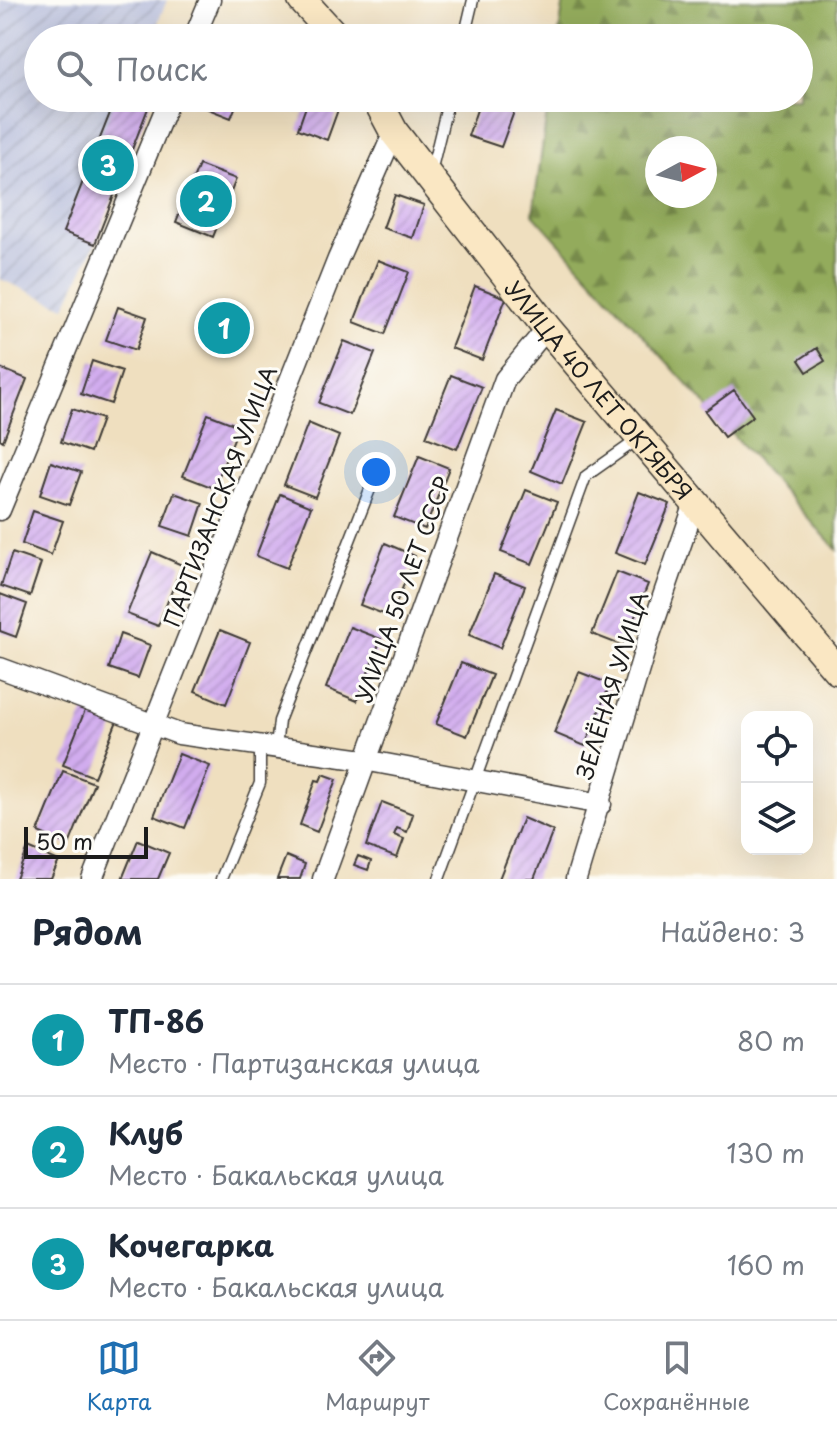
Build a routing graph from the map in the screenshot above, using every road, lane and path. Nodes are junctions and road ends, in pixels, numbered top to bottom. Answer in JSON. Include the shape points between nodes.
{"nodes":[{"id":1,"x":210,"y":0,"type":"edge"},
{"id":2,"x":473,"y":0,"type":"edge"},
{"id":3,"x":304,"y":1,"type":"edge"},
{"id":4,"x":200,"y":24,"type":"edge"},
{"id":5,"x":325,"y":24,"type":"edge"},
{"id":6,"x":467,"y":24,"type":"edge"},
{"id":7,"x":164,"y":112,"type":"edge"},
{"id":8,"x":383,"y":112,"type":"edge"},
{"id":9,"x":446,"y":112,"type":"edge"},
{"id":10,"x":394,"y":132,"type":"junction"},
{"id":11,"x":430,"y":178,"type":"junction"},
{"id":12,"x":547,"y":328,"type":"junction"},
{"id":13,"x":639,"y":439,"type":"junction"},
{"id":14,"x":376,"y":474,"type":"dead end"},
{"id":15,"x":694,"y":506,"type":"junction"},
{"id":16,"x":0,"y":510,"type":"edge"},
{"id":17,"x":0,"y":668,"type":"edge"},
{"id":18,"x":837,"y":670,"type":"edge"},
{"id":19,"x":153,"y":727,"type":"junction"},
{"id":20,"x":268,"y":746,"type":"junction"},
{"id":21,"x":364,"y":760,"type":"junction"},
{"id":22,"x":475,"y":781,"type":"junction"},
{"id":23,"x":601,"y":804,"type":"junction"},
{"id":24,"x":92,"y":879,"type":"edge"},
{"id":25,"x":221,"y":879,"type":"edge"},
{"id":26,"x":323,"y":879,"type":"edge"},
{"id":27,"x":439,"y":879,"type":"edge"},
{"id":28,"x":576,"y":879,"type":"edge"}],
"edges":[{"from":1,"to":4,"type":"street"},
{"from":2,"to":6,"type":"lane"},
{"from":3,"to":5,"type":"street"},
{"from":7,"to":16,"type":"street"},
{"from":8,"to":10,"type":"street","name":"УЛИЦА 40 ЛЕТ ОКТЯБРЯ"},
{"from":9,"to":11,"type":"lane"},
{"from":10,"to":11,"type":"street","name":"УЛИЦА 40 ЛЕТ ОКТЯБРЯ"},
{"from":10,"to":19,"type":"street","name":"ПАРТИЗАНСКАЯ УЛИЦА","via":[[338,259]]},
{"from":11,"to":12,"type":"street","name":"УЛИЦА 40 ЛЕТ ОКТЯБРЯ"},
{"from":12,"to":13,"type":"street","name":"УЛИЦА 40 ЛЕТ ОКТЯБРЯ"},
{"from":12,"to":21,"type":"street","name":"УЛИЦА 50 ЛЕТ СССР","via":[[505,379]]},
{"from":13,"to":15,"type":"street","name":"УЛИЦА 40 ЛЕТ ОКТЯБРЯ"},
{"from":13,"to":22,"type":"lane","via":[[586,476]]},
{"from":14,"to":20,"type":"lane"},
{"from":15,"to":18,"type":"street","name":"УЛИЦА 40 ЛЕТ ОКТЯБРЯ"},
{"from":15,"to":23,"type":"street","name":"ЗЕЛЁНАЯ УЛИЦА","via":[[646,646]]},
{"from":17,"to":19,"type":"street"},
{"from":19,"to":20,"type":"street"},
{"from":19,"to":24,"type":"street","name":"ПАРТИЗАНСКАЯ УЛИЦА"},
{"from":20,"to":21,"type":"street"},
{"from":20,"to":25,"type":"lane","via":[[260,783]]},
{"from":21,"to":22,"type":"street"},
{"from":21,"to":26,"type":"street","name":"УЛИЦА 50 ЛЕТ СССР"},
{"from":22,"to":23,"type":"street"},
{"from":22,"to":27,"type":"lane"},
{"from":23,"to":28,"type":"street","name":"ЗЕЛЁНАЯ УЛИЦА"}]}
